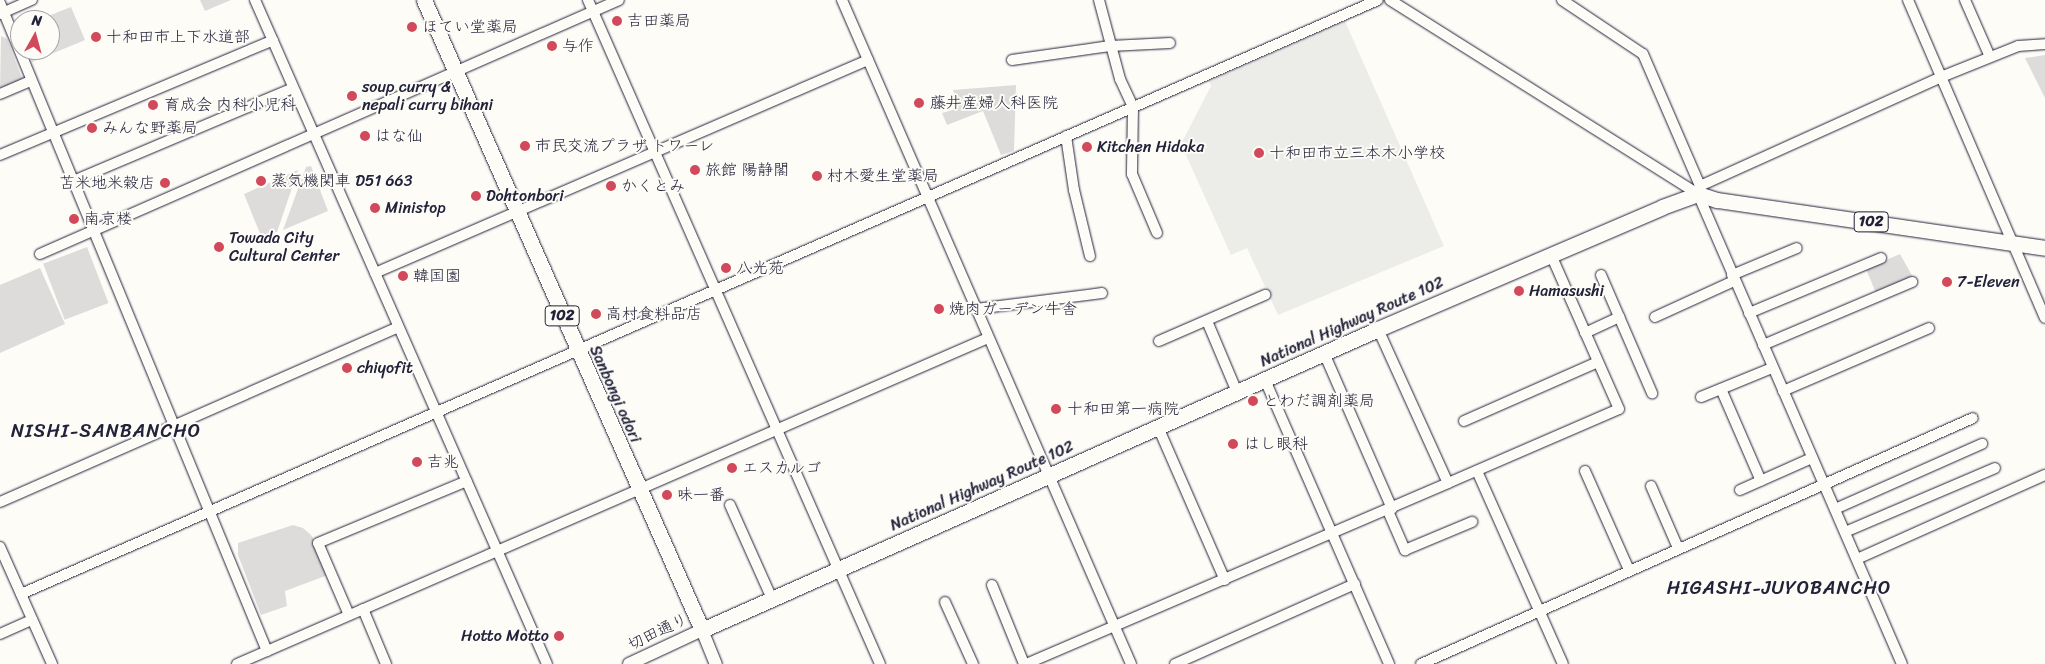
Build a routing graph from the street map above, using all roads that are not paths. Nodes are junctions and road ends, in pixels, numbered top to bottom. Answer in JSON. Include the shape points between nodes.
{"nodes":[{"id":1,"x":32,"y":0,"type":"edge"},
{"id":2,"x":255,"y":0,"type":"edge"},
{"id":3,"x":424,"y":0,"type":"edge"},
{"id":4,"x":588,"y":0,"type":"edge"},
{"id":5,"x":619,"y":0,"type":"edge"},
{"id":6,"x":842,"y":0,"type":"edge"},
{"id":7,"x":1099,"y":0,"type":"edge"},
{"id":8,"x":1378,"y":0,"type":"edge"},
{"id":9,"x":1390,"y":0,"type":"edge"},
{"id":10,"x":1562,"y":0,"type":"edge"},
{"id":11,"x":1908,"y":0,"type":"edge"},
{"id":12,"x":1965,"y":0,"type":"edge"},
{"id":13,"x":1,"y":10,"type":"edge"},
{"id":14,"x":593,"y":12,"type":"junction"},
{"id":15,"x":273,"y":40,"type":"junction"},
{"id":16,"x":1170,"y":43,"type":"dead end"},
{"id":17,"x":2045,"y":44,"type":"edge"},
{"id":18,"x":1110,"y":46,"type":"junction"},
{"id":19,"x":1990,"y":57,"type":"junction"},
{"id":20,"x":868,"y":60,"type":"junction"},
{"id":21,"x":1012,"y":60,"type":"dead end"},
{"id":22,"x":456,"y":72,"type":"junction"},
{"id":23,"x":1941,"y":77,"type":"junction"},
{"id":24,"x":31,"y":81,"type":"junction"},
{"id":25,"x":293,"y":88,"type":"junction"},
{"id":26,"x":0,"y":94,"type":"edge"},
{"id":27,"x":1133,"y":107,"type":"junction"},
{"id":28,"x":53,"y":133,"type":"junction"},
{"id":29,"x":314,"y":134,"type":"junction"},
{"id":30,"x":1066,"y":136,"type":"junction"},
{"id":31,"x":655,"y":151,"type":"junction"},
{"id":32,"x":0,"y":155,"type":"edge"},
{"id":33,"x":73,"y":181,"type":"junction"},
{"id":34,"x":1699,"y":190,"type":"junction"},
{"id":35,"x":927,"y":196,"type":"junction"},
{"id":36,"x":516,"y":212,"type":"junction"},
{"id":37,"x":93,"y":231,"type":"junction"},
{"id":38,"x":1157,"y":233,"type":"dead end"},
{"id":39,"x":2013,"y":244,"type":"junction"},
{"id":40,"x":1797,"y":248,"type":"dead end"},
{"id":41,"x":2045,"y":248,"type":"edge"},
{"id":42,"x":40,"y":254,"type":"dead end"},
{"id":43,"x":1090,"y":256,"type":"dead end"},
{"id":44,"x":1551,"y":256,"type":"junction"},
{"id":45,"x":1881,"y":258,"type":"dead end"},
{"id":46,"x":374,"y":273,"type":"junction"},
{"id":47,"x":1601,"y":275,"type":"dead end"},
{"id":48,"x":1733,"y":278,"type":"junction"},
{"id":49,"x":1912,"y":282,"type":"dead end"},
{"id":50,"x":716,"y":290,"type":"junction"},
{"id":51,"x":1102,"y":293,"type":"dead end"},
{"id":52,"x":1265,"y":295,"type":"dead end"},
{"id":53,"x":976,"y":309,"type":"junction"},
{"id":54,"x":1749,"y":313,"type":"junction"},
{"id":55,"x":1619,"y":317,"type":"junction"},
{"id":56,"x":1655,"y":317,"type":"dead end"},
{"id":57,"x":2045,"y":318,"type":"edge"},
{"id":58,"x":1207,"y":321,"type":"junction"},
{"id":59,"x":398,"y":327,"type":"junction"},
{"id":60,"x":1929,"y":328,"type":"dead end"},
{"id":61,"x":1378,"y":329,"type":"junction"},
{"id":62,"x":1585,"y":332,"type":"junction"},
{"id":63,"x":988,"y":338,"type":"junction"},
{"id":64,"x":1159,"y":341,"type":"dead end"},
{"id":65,"x":1762,"y":345,"type":"junction"},
{"id":66,"x":577,"y":350,"type":"junction"},
{"id":67,"x":1324,"y":353,"type":"junction"},
{"id":68,"x":1598,"y":362,"type":"junction"},
{"id":69,"x":1772,"y":368,"type":"junction"},
{"id":70,"x":1265,"y":380,"type":"junction"},
{"id":71,"x":1720,"y":389,"type":"junction"},
{"id":72,"x":1782,"y":391,"type":"junction"},
{"id":73,"x":1237,"y":392,"type":"junction"},
{"id":74,"x":1652,"y":393,"type":"dead end"},
{"id":75,"x":1701,"y":397,"type":"dead end"},
{"id":76,"x":436,"y":411,"type":"junction"},
{"id":77,"x":1973,"y":418,"type":"dead end"},
{"id":78,"x":1464,"y":421,"type":"dead end"},
{"id":79,"x":172,"y":425,"type":"junction"},
{"id":80,"x":1158,"y":427,"type":"junction"},
{"id":81,"x":778,"y":430,"type":"junction"},
{"id":82,"x":1982,"y":444,"type":"dead end"},
{"id":83,"x":1812,"y":458,"type":"junction"},
{"id":84,"x":1995,"y":468,"type":"dead end"},
{"id":85,"x":1477,"y":470,"type":"junction"},
{"id":86,"x":1585,"y":471,"type":"dead end"},
{"id":87,"x":2045,"y":475,"type":"edge"},
{"id":88,"x":1049,"y":476,"type":"junction"},
{"id":89,"x":467,"y":481,"type":"junction"},
{"id":90,"x":1761,"y":481,"type":"junction"},
{"id":91,"x":1448,"y":483,"type":"junction"},
{"id":92,"x":1823,"y":483,"type":"junction"},
{"id":93,"x":1652,"y":486,"type":"dead end"},
{"id":94,"x":1740,"y":490,"type":"dead end"},
{"id":95,"x":639,"y":491,"type":"junction"},
{"id":96,"x":0,"y":502,"type":"edge"},
{"id":97,"x":730,"y":505,"type":"dead end"},
{"id":98,"x":1835,"y":509,"type":"junction"},
{"id":99,"x":1390,"y":510,"type":"junction"},
{"id":100,"x":208,"y":512,"type":"junction"},
{"id":101,"x":1472,"y":522,"type":"dead end"},
{"id":102,"x":1845,"y":532,"type":"junction"},
{"id":103,"x":1333,"y":533,"type":"junction"},
{"id":104,"x":0,"y":547,"type":"edge"},
{"id":105,"x":1678,"y":548,"type":"junction"},
{"id":106,"x":499,"y":552,"type":"junction"},
{"id":107,"x":1857,"y":559,"type":"junction"},
{"id":108,"x":838,"y":569,"type":"junction"},
{"id":109,"x":1629,"y":570,"type":"junction"},
{"id":110,"x":1225,"y":580,"type":"junction"},
{"id":111,"x":1355,"y":584,"type":"junction"},
{"id":112,"x":992,"y":585,"type":"dead end"},
{"id":113,"x":22,"y":594,"type":"junction"},
{"id":114,"x":772,"y":599,"type":"junction"},
{"id":115,"x":945,"y":602,"type":"dead end"},
{"id":116,"x":363,"y":608,"type":"junction"},
{"id":117,"x":1540,"y":609,"type":"junction"},
{"id":118,"x":348,"y":615,"type":"junction"},
{"id":119,"x":32,"y":620,"type":"junction"},
{"id":120,"x":1115,"y":627,"type":"junction"},
{"id":121,"x":702,"y":630,"type":"junction"},
{"id":122,"x":0,"y":634,"type":"edge"},
{"id":123,"x":267,"y":651,"type":"junction"},
{"id":124,"x":52,"y":664,"type":"edge"},
{"id":125,"x":237,"y":664,"type":"edge"},
{"id":126,"x":386,"y":664,"type":"edge"},
{"id":127,"x":546,"y":664,"type":"edge"},
{"id":128,"x":629,"y":664,"type":"edge"},
{"id":129,"x":716,"y":664,"type":"edge"},
{"id":130,"x":880,"y":664,"type":"edge"},
{"id":131,"x":973,"y":664,"type":"edge"},
{"id":132,"x":1025,"y":664,"type":"edge"},
{"id":133,"x":1131,"y":664,"type":"edge"},
{"id":134,"x":1175,"y":664,"type":"edge"},
{"id":135,"x":1389,"y":664,"type":"edge"},
{"id":136,"x":1421,"y":664,"type":"edge"},
{"id":137,"x":1563,"y":664,"type":"edge"},
{"id":138,"x":1902,"y":664,"type":"edge"}],
"edges":[{"from":1,"to":13,"type":"street"},
{"from":2,"to":15,"type":"street"},
{"from":3,"to":22,"type":"highway","name":"Sanbongi odori","number":"102"},
{"from":4,"to":14,"type":"street"},
{"from":5,"to":14,"type":"street"},
{"from":6,"to":20,"type":"street"},
{"from":7,"to":18,"type":"street"},
{"from":8,"to":27,"type":"street"},
{"from":9,"to":34,"type":"street"},
{"from":10,"to":34,"type":"street","via":[[1643,54]]},
{"from":11,"to":23,"type":"street"},
{"from":12,"to":19,"type":"street"},
{"from":13,"to":24,"type":"street"},
{"from":14,"to":22,"type":"street"},
{"from":14,"to":31,"type":"street"},
{"from":15,"to":25,"type":"street"},
{"from":15,"to":28,"type":"street"},
{"from":16,"to":18,"type":"street"},
{"from":17,"to":19,"type":"street","via":[[2018,46]]},
{"from":18,"to":21,"type":"street"},
{"from":18,"to":27,"type":"street"},
{"from":19,"to":23,"type":"street"},
{"from":20,"to":31,"type":"street"},
{"from":20,"to":35,"type":"street"},
{"from":22,"to":29,"type":"street"},
{"from":22,"to":36,"type":"highway","name":"Sanbongi odori","number":"102"},
{"from":23,"to":34,"type":"street"},
{"from":23,"to":39,"type":"street"},
{"from":24,"to":26,"type":"street"},
{"from":24,"to":28,"type":"street"},
{"from":25,"to":29,"type":"street"},
{"from":25,"to":33,"type":"street"},
{"from":27,"to":30,"type":"street"},
{"from":27,"to":38,"type":"street","via":[[1132,174]]},
{"from":28,"to":32,"type":"street"},
{"from":28,"to":33,"type":"street"},
{"from":29,"to":37,"type":"street"},
{"from":29,"to":46,"type":"street"},
{"from":30,"to":35,"type":"street"},
{"from":30,"to":43,"type":"street","via":[[1074,190]]},
{"from":31,"to":36,"type":"street"},
{"from":31,"to":50,"type":"street"},
{"from":33,"to":37,"type":"street"},
{"from":34,"to":39,"type":"highway","number":"102","via":[[1717,200]]},
{"from":34,"to":44,"type":"highway","name":"National Highway Route 102"},
{"from":34,"to":48,"type":"street"},
{"from":35,"to":50,"type":"street"},
{"from":35,"to":53,"type":"street"},
{"from":36,"to":46,"type":"street"},
{"from":36,"to":66,"type":"highway","name":"Sanbongi odori","number":"102"},
{"from":37,"to":42,"type":"street"},
{"from":37,"to":79,"type":"street"},
{"from":39,"to":41,"type":"highway","number":"102"},
{"from":39,"to":57,"type":"street"},
{"from":40,"to":48,"type":"street"},
{"from":44,"to":61,"type":"highway","name":"National Highway Route 102"},
{"from":44,"to":62,"type":"street"},
{"from":45,"to":54,"type":"street"},
{"from":46,"to":59,"type":"street"},
{"from":47,"to":55,"type":"street"},
{"from":48,"to":54,"type":"street"},
{"from":48,"to":56,"type":"street"},
{"from":49,"to":65,"type":"street"},
{"from":50,"to":66,"type":"street"},
{"from":50,"to":81,"type":"street"},
{"from":51,"to":53,"type":"street"},
{"from":52,"to":58,"type":"street"},
{"from":53,"to":63,"type":"street"},
{"from":54,"to":65,"type":"street"},
{"from":55,"to":62,"type":"street"},
{"from":55,"to":74,"type":"street"},
{"from":58,"to":64,"type":"street"},
{"from":58,"to":73,"type":"street"},
{"from":59,"to":76,"type":"street"},
{"from":59,"to":79,"type":"street"},
{"from":60,"to":72,"type":"street"},
{"from":61,"to":67,"type":"highway","name":"National Highway Route 102"},
{"from":61,"to":91,"type":"street"},
{"from":62,"to":68,"type":"street"},
{"from":63,"to":81,"type":"street"},
{"from":63,"to":88,"type":"street"},
{"from":65,"to":69,"type":"street"},
{"from":66,"to":76,"type":"street"},
{"from":66,"to":95,"type":"highway","name":"Sanbongi odori","number":"102"},
{"from":67,"to":70,"type":"highway","name":"National Highway Route 102"},
{"from":67,"to":99,"type":"street"},
{"from":68,"to":78,"type":"street"},
{"from":68,"to":85,"type":"street","via":[[1618,409]]},
{"from":69,"to":71,"type":"street"},
{"from":69,"to":72,"type":"street"},
{"from":70,"to":73,"type":"highway","name":"National Highway Route 102"},
{"from":70,"to":103,"type":"street"},
{"from":71,"to":75,"type":"street"},
{"from":71,"to":90,"type":"street"},
{"from":72,"to":83,"type":"street"},
{"from":73,"to":80,"type":"highway","name":"National Highway Route 102"},
{"from":76,"to":89,"type":"street"},
{"from":76,"to":100,"type":"street"},
{"from":77,"to":92,"type":"street"},
{"from":79,"to":96,"type":"street"},
{"from":79,"to":100,"type":"street"},
{"from":80,"to":88,"type":"highway","name":"National Highway Route 102"},
{"from":80,"to":110,"type":"street"},
{"from":81,"to":95,"type":"street"},
{"from":81,"to":108,"type":"street"},
{"from":82,"to":98,"type":"street"},
{"from":83,"to":90,"type":"street"},
{"from":83,"to":92,"type":"street"},
{"from":84,"to":102,"type":"street"},
{"from":85,"to":91,"type":"street"},
{"from":85,"to":117,"type":"street"},
{"from":86,"to":109,"type":"street"},
{"from":87,"to":107,"type":"street"},
{"from":88,"to":108,"type":"highway","name":"National Highway Route 102"},
{"from":88,"to":120,"type":"street"},
{"from":89,"to":106,"type":"street"},
{"from":89,"to":118,"type":"street","via":[[318,544]]},
{"from":90,"to":94,"type":"street"},
{"from":91,"to":99,"type":"street"},
{"from":92,"to":98,"type":"street"},
{"from":92,"to":105,"type":"street"},
{"from":93,"to":105,"type":"street"},
{"from":95,"to":106,"type":"street"},
{"from":95,"to":121,"type":"highway","name":"Sanbongi odori","number":"102"},
{"from":97,"to":114,"type":"street"},
{"from":98,"to":102,"type":"street"},
{"from":99,"to":101,"type":"street","via":[[1405,550]]},
{"from":99,"to":103,"type":"street"},
{"from":100,"to":113,"type":"street"},
{"from":100,"to":123,"type":"street"},
{"from":102,"to":107,"type":"street"},
{"from":103,"to":110,"type":"street"},
{"from":103,"to":111,"type":"street"},
{"from":104,"to":113,"type":"street"},
{"from":105,"to":109,"type":"street"},
{"from":106,"to":116,"type":"street"},
{"from":106,"to":127,"type":"street"},
{"from":107,"to":138,"type":"street"},
{"from":108,"to":114,"type":"highway","name":"National Highway Route 102"},
{"from":108,"to":130,"type":"street"},
{"from":109,"to":117,"type":"street"},
{"from":110,"to":120,"type":"street"},
{"from":111,"to":134,"type":"street"},
{"from":111,"to":135,"type":"street"},
{"from":112,"to":132,"type":"street"},
{"from":113,"to":119,"type":"street"},
{"from":114,"to":121,"type":"highway","name":"National Highway Route 102"},
{"from":115,"to":131,"type":"street"},
{"from":116,"to":118,"type":"street"},
{"from":116,"to":126,"type":"street"},
{"from":117,"to":136,"type":"street"},
{"from":117,"to":137,"type":"street"},
{"from":118,"to":123,"type":"street"},
{"from":119,"to":122,"type":"street"},
{"from":119,"to":124,"type":"street"},
{"from":120,"to":132,"type":"street"},
{"from":120,"to":133,"type":"street"},
{"from":121,"to":128,"type":"main road","name":"切田通り"},
{"from":121,"to":129,"type":"main road","name":"Sanbongi odori"},
{"from":123,"to":125,"type":"street"}]}
